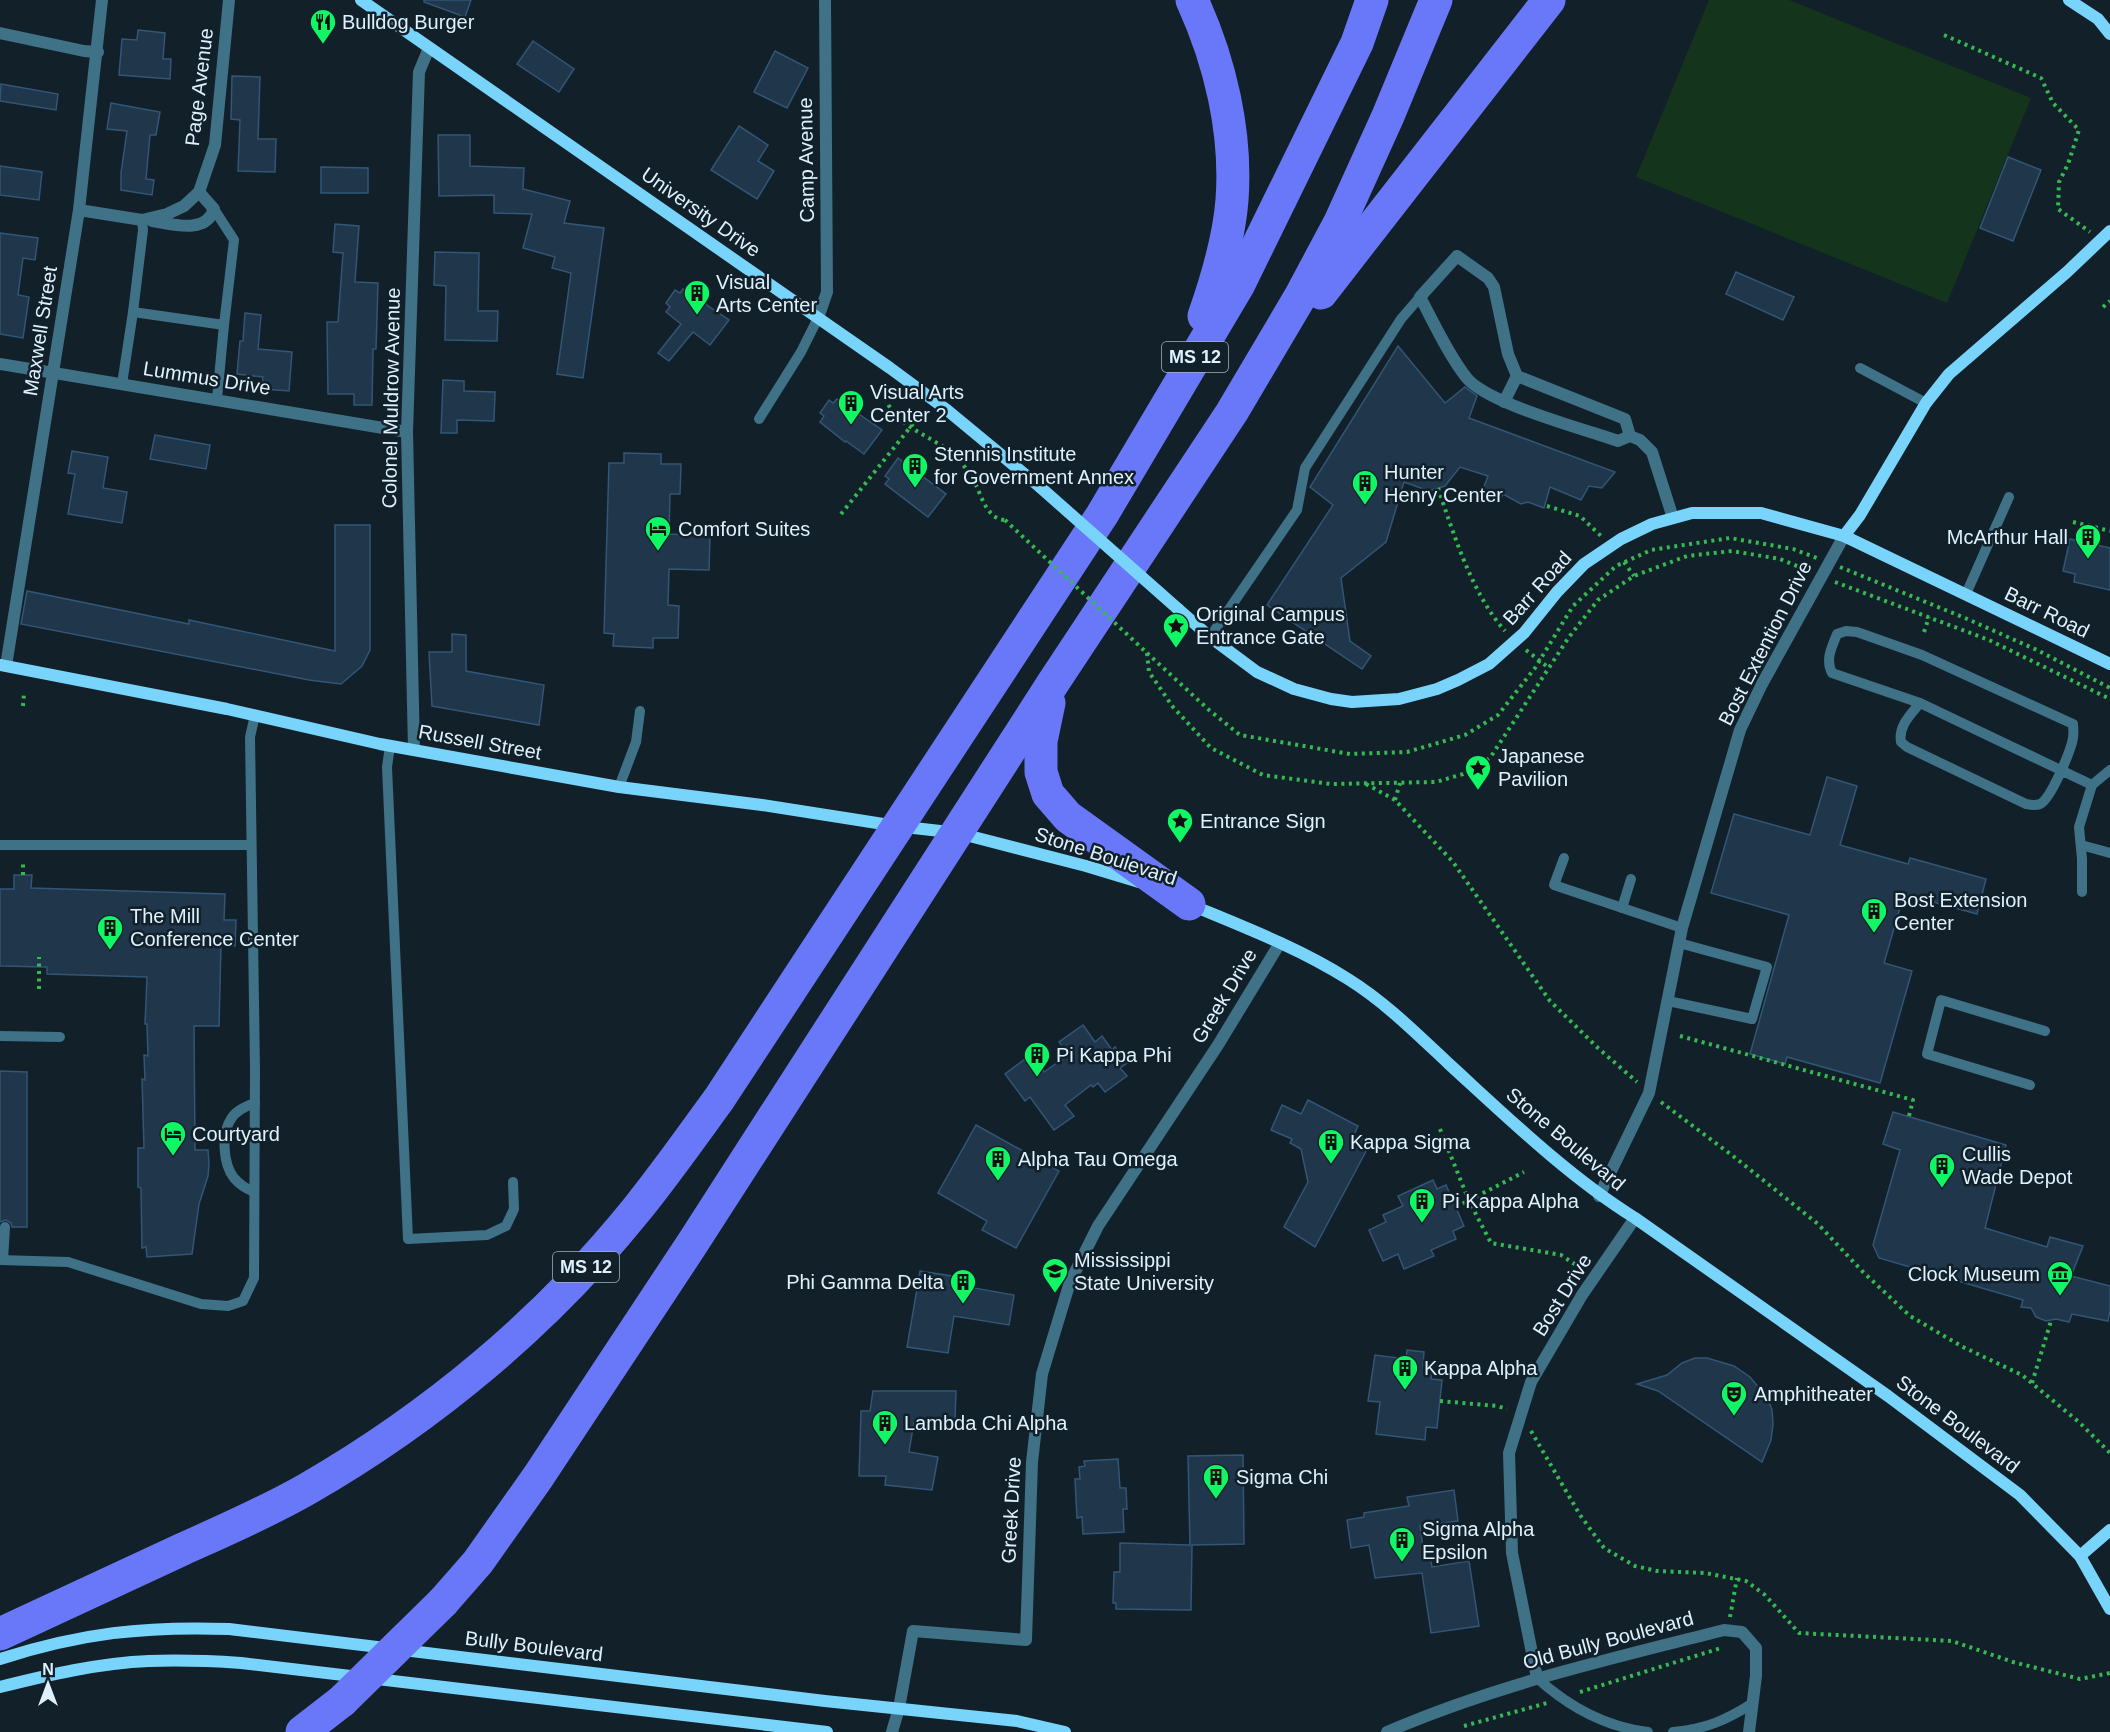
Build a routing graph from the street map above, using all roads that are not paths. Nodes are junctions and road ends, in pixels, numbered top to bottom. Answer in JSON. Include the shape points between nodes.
{"nodes":[{"id":1,"x":102,"y":0,"type":"edge"},
{"id":2,"x":229,"y":0,"type":"edge"},
{"id":3,"x":361,"y":0,"type":"edge"},
{"id":4,"x":825,"y":0,"type":"edge"},
{"id":5,"x":1192,"y":0,"type":"edge"},
{"id":6,"x":1372,"y":0,"type":"edge"},
{"id":7,"x":1436,"y":0,"type":"edge"},
{"id":8,"x":1549,"y":0,"type":"edge"},
{"id":9,"x":2070,"y":0,"type":"edge"},
{"id":10,"x":2104,"y":16,"type":"edge"},
{"id":11,"x":0,"y":33,"type":"edge"},
{"id":12,"x":2110,"y":34,"type":"edge"},
{"id":13,"x":429,"y":48,"type":"junction"},
{"id":14,"x":98,"y":52,"type":"junction"},
{"id":15,"x":199,"y":192,"type":"junction"},
{"id":16,"x":214,"y":209,"type":"junction"},
{"id":17,"x":79,"y":210,"type":"junction"},
{"id":18,"x":142,"y":220,"type":"junction"},
{"id":19,"x":2110,"y":231,"type":"edge"},
{"id":20,"x":1420,"y":297,"type":"junction"},
{"id":21,"x":133,"y":312,"type":"junction"},
{"id":22,"x":818,"y":318,"type":"junction"},
{"id":23,"x":224,"y":325,"type":"junction"},
{"id":24,"x":0,"y":364,"type":"edge"},
{"id":25,"x":1860,"y":368,"type":"dead end"},
{"id":26,"x":53,"y":372,"type":"junction"},
{"id":27,"x":1517,"y":376,"type":"junction"},
{"id":28,"x":123,"y":384,"type":"junction"},
{"id":29,"x":217,"y":399,"type":"junction"},
{"id":30,"x":1504,"y":402,"type":"junction"},
{"id":31,"x":1926,"y":403,"type":"junction"},
{"id":32,"x":1232,"y":412,"type":"junction"},
{"id":33,"x":759,"y":418,"type":"dead end"},
{"id":34,"x":407,"y":432,"type":"junction"},
{"id":35,"x":1150,"y":433,"type":"junction"},
{"id":36,"x":1630,"y":436,"type":"junction"},
{"id":37,"x":1040,"y":487,"type":"joint"},
{"id":38,"x":2009,"y":497,"type":"dead end"},
{"id":39,"x":1673,"y":518,"type":"junction"},
{"id":40,"x":1844,"y":536,"type":"junction"},
{"id":41,"x":1966,"y":594,"type":"junction"},
{"id":42,"x":1210,"y":637,"type":"junction"},
{"id":43,"x":2110,"y":664,"type":"edge"},
{"id":44,"x":3,"y":666,"type":"edge"},
{"id":45,"x":1053,"y":683,"type":"junction"},
{"id":46,"x":1920,"y":703,"type":"junction"},
{"id":47,"x":640,"y":711,"type":"dead end"},
{"id":48,"x":255,"y":715,"type":"junction"},
{"id":49,"x":390,"y":746,"type":"junction"},
{"id":50,"x":414,"y":750,"type":"junction"},
{"id":51,"x":2061,"y":769,"type":"junction"},
{"id":52,"x":2110,"y":770,"type":"edge"},
{"id":53,"x":2092,"y":785,"type":"junction"},
{"id":54,"x":619,"y":787,"type":"junction"},
{"id":55,"x":896,"y":826,"type":"junction"},
{"id":56,"x":958,"y":833,"type":"junction"},
{"id":57,"x":0,"y":845,"type":"edge"},
{"id":58,"x":251,"y":845,"type":"junction"},
{"id":59,"x":2081,"y":845,"type":"junction"},
{"id":60,"x":2110,"y":853,"type":"edge"},
{"id":61,"x":1564,"y":858,"type":"dead end"},
{"id":62,"x":1631,"y":879,"type":"dead end"},
{"id":63,"x":2082,"y":892,"type":"dead end"},
{"id":64,"x":1189,"y":904,"type":"junction"},
{"id":65,"x":1622,"y":908,"type":"junction"},
{"id":66,"x":1682,"y":928,"type":"junction"},
{"id":67,"x":1280,"y":942,"type":"junction"},
{"id":68,"x":1679,"y":943,"type":"junction"},
{"id":69,"x":1668,"y":1000,"type":"junction"},
{"id":70,"x":2045,"y":1031,"type":"dead end"},
{"id":71,"x":0,"y":1036,"type":"edge"},
{"id":72,"x":60,"y":1037,"type":"dead end"},
{"id":73,"x":2030,"y":1085,"type":"dead end"},
{"id":74,"x":255,"y":1103,"type":"junction"},
{"id":75,"x":513,"y":1182,"type":"dead end"},
{"id":76,"x":254,"y":1192,"type":"junction"},
{"id":77,"x":1599,"y":1196,"type":"junction"},
{"id":78,"x":1635,"y":1218,"type":"junction"},
{"id":79,"x":4,"y":1227,"type":"dead end"},
{"id":80,"x":2,"y":1260,"type":"edge"},
{"id":81,"x":2110,"y":1530,"type":"edge"},
{"id":82,"x":2080,"y":1556,"type":"junction"},
{"id":83,"x":2110,"y":1609,"type":"edge"},
{"id":84,"x":0,"y":1634,"type":"edge"},
{"id":85,"x":0,"y":1659,"type":"edge"},
{"id":86,"x":1537,"y":1678,"type":"junction"},
{"id":87,"x":0,"y":1687,"type":"edge"},
{"id":88,"x":1753,"y":1703,"type":"junction"},
{"id":89,"x":899,"y":1708,"type":"junction"},
{"id":90,"x":302,"y":1732,"type":"edge"},
{"id":91,"x":827,"y":1732,"type":"edge"},
{"id":92,"x":892,"y":1732,"type":"edge"},
{"id":93,"x":1065,"y":1732,"type":"edge"},
{"id":94,"x":1387,"y":1732,"type":"edge"},
{"id":95,"x":1648,"y":1732,"type":"edge"},
{"id":96,"x":1673,"y":1732,"type":"edge"},
{"id":97,"x":1749,"y":1732,"type":"edge"}],
"edges":[{"from":1,"to":14,"type":"street","name":"Maxwell Street"},
{"from":2,"to":15,"type":"street","name":"Page Avenue","via":[[214,145]]},
{"from":3,"to":13,"type":"street","name":"University Drive"},
{"from":4,"to":22,"type":"street","name":"Camp Avenue","via":[[827,292]]},
{"from":5,"to":35,"type":"main road","via":[[1212,52],[1225,108],[1233,168],[1232,203],[1219,270],[1199,330]]},
{"from":6,"to":35,"type":"main road","number":"MS 12","via":[[1357,42],[1239,284]]},
{"from":7,"to":32,"type":"main road","number":"MS 12","via":[[1340,222]]},
{"from":8,"to":32,"type":"main road"},
{"from":9,"to":10,"type":"street"},
{"from":10,"to":12,"type":"street"},
{"from":11,"to":14,"type":"street"},
{"from":13,"to":22,"type":"street","name":"University Drive"},
{"from":13,"to":34,"type":"street","name":"Colonel Muldrow Avenue","via":[[419,72]]},
{"from":14,"to":17,"type":"street","name":"Maxwell Street"},
{"from":15,"to":16,"type":"street"},
{"from":15,"to":18,"type":"street","via":[[184,206]]},
{"from":16,"to":18,"type":"street","via":[[208,221],[200,225]]},
{"from":16,"to":23,"type":"lane","via":[[234,240]]},
{"from":17,"to":18,"type":"street"},
{"from":17,"to":26,"type":"street","name":"Maxwell Street"},
{"from":18,"to":21,"type":"lane"},
{"from":19,"to":31,"type":"street","name":"Bost Extention Drive","via":[[2067,273],[1973,351]]},
{"from":20,"to":27,"type":"street","via":[[1457,256],[1488,278],[1494,287],[1508,354]]},
{"from":20,"to":30,"type":"street","via":[[1466,378]]},
{"from":20,"to":42,"type":"lane","via":[[1401,319],[1305,468],[1297,510]]},
{"from":21,"to":23,"type":"lane"},
{"from":21,"to":28,"type":"lane"},
{"from":22,"to":33,"type":"lane"},
{"from":22,"to":37,"type":"street","name":"University Drive","via":[[947,410]]},
{"from":23,"to":29,"type":"lane"},
{"from":24,"to":26,"type":"street","name":"Lummus Drive"},
{"from":25,"to":31,"type":"lane"},
{"from":26,"to":28,"type":"street","name":"Lummus Drive"},
{"from":26,"to":44,"type":"street","name":"Maxwell Street"},
{"from":27,"to":30,"type":"street"},
{"from":27,"to":36,"type":"street","via":[[1625,419]]},
{"from":28,"to":29,"type":"street","name":"Lummus Drive"},
{"from":29,"to":34,"type":"street","name":"Lummus Drive"},
{"from":30,"to":36,"type":"street","via":[[1618,441]]},
{"from":31,"to":40,"type":"street","name":"Bost Extention Drive"},
{"from":32,"to":45,"type":"main road","number":"MS 12"},
{"from":34,"to":50,"type":"street","name":"Colonel Muldrow Avenue"},
{"from":35,"to":55,"type":"main road","number":"MS 12","via":[[1102,515]]},
{"from":36,"to":39,"type":"street","via":[[1652,452]]},
{"from":37,"to":42,"type":"street","name":"Barr Road","bridge":true},
{"from":38,"to":41,"type":"lane"},
{"from":39,"to":40,"type":"street","name":"Barr Road","via":[[1692,513],[1761,513]]},
{"from":39,"to":42,"type":"street","name":"Barr Road","via":[[1643,528],[1590,559],[1515,642],[1489,663],[1437,689],[1400,699],[1352,702],[1312,694],[1269,679]]},
{"from":40,"to":41,"type":"street","name":"Barr Road"},
{"from":40,"to":66,"type":"street","name":"Bost Extention Drive","via":[[1740,730]]},
{"from":41,"to":43,"type":"street","name":"Barr Road"},
{"from":44,"to":48,"type":"street","name":"Russell Street"},
{"from":45,"to":56,"type":"main road","number":"MS 12"},
{"from":45,"to":64,"type":"main road","via":[[1041,741],[1041,772],[1048,794],[1068,817]]},
{"from":46,"to":51,"type":"lane"},
{"from":46,"to":51,"type":"lane","via":[[1902,727],[1901,742],[2026,804],[2042,803]]},
{"from":46,"to":51,"type":"lane","via":[[1832,673],[1829,657],[1837,634],[1857,632],[1922,655],[2065,719],[2073,724],[2074,735]]},
{"from":47,"to":54,"type":"lane","via":[[636,742]]},
{"from":48,"to":49,"type":"street","name":"Russell Street"},
{"from":48,"to":58,"type":"lane","via":[[250,736]]},
{"from":49,"to":50,"type":"street","name":"Russell Street"},
{"from":49,"to":75,"type":"lane","via":[[387,767],[408,1239],[487,1235],[506,1227],[514,1209]]},
{"from":50,"to":54,"type":"street","name":"Russell Street"},
{"from":51,"to":53,"type":"lane"},
{"from":52,"to":53,"type":"lane"},
{"from":53,"to":59,"type":"lane","via":[[2079,827]]},
{"from":54,"to":55,"type":"street","name":"Russell Street"},
{"from":55,"to":56,"type":"street","name":"Russell Street"},
{"from":55,"to":84,"type":"main road","number":"MS 12","via":[[682,1151],[590,1263],[494,1356],[396,1433],[305,1490]]},
{"from":56,"to":64,"type":"street","name":"Stone Boulevard","via":[[1096,869]]},
{"from":56,"to":90,"type":"main road","number":"MS 12","bridge":true,"via":[[692,1244],[478,1562],[342,1701]]},
{"from":57,"to":58,"type":"lane"},
{"from":58,"to":74,"type":"lane"},
{"from":59,"to":60,"type":"lane"},
{"from":59,"to":63,"type":"lane"},
{"from":61,"to":65,"type":"lane","via":[[1554,885]]},
{"from":62,"to":65,"type":"lane"},
{"from":64,"to":67,"type":"street","name":"Stone Boulevard"},
{"from":65,"to":66,"type":"lane"},
{"from":66,"to":68,"type":"street","name":"Bost Extention Drive"},
{"from":67,"to":77,"type":"street","name":"Stone Boulevard","via":[[1348,979],[1404,1023]]},
{"from":67,"to":89,"type":"street","name":"Greek Drive","via":[[1218,1045],[1098,1226],[1070,1282],[1042,1374],[1032,1462],[1026,1640],[913,1631]]},
{"from":68,"to":69,"type":"street","name":"Bost Extention Drive"},
{"from":68,"to":69,"type":"lane","via":[[1767,967],[1752,1019]]},
{"from":69,"to":77,"type":"street","name":"Bost Extention Drive","via":[[1649,1093]]},
{"from":70,"to":73,"type":"lane","via":[[1941,1000],[1927,1054]]},
{"from":71,"to":72,"type":"lane"},
{"from":74,"to":76,"type":"lane"},
{"from":74,"to":76,"type":"lane","via":[[242,1108],[231,1119],[224,1141],[227,1165],[234,1178]]},
{"from":76,"to":80,"type":"lane","via":[[254,1278],[243,1301],[228,1306],[201,1304],[68,1262]]},
{"from":77,"to":78,"type":"street","name":"Stone Boulevard"},
{"from":78,"to":82,"type":"street","name":"Stone Boulevard","via":[[1888,1396],[2020,1495]]},
{"from":78,"to":86,"type":"street","name":"Bost Drive","via":[[1531,1382],[1509,1453],[1512,1553]]},
{"from":79,"to":80,"type":"lane"},
{"from":81,"to":82,"type":"street"},
{"from":82,"to":83,"type":"street","name":"Stone Boulevard"},
{"from":85,"to":89,"type":"street","name":"Bully Boulevard","via":[[50,1644],[120,1631],[229,1629]]},
{"from":86,"to":88,"type":"street","name":"Old Bully Boulevard","via":[[1724,1630],[1742,1632],[1756,1648]]},
{"from":86,"to":94,"type":"street","name":"Old Bully Boulevard","via":[[1437,1710]]},
{"from":86,"to":95,"type":"lane","via":[[1560,1699],[1596,1719]]},
{"from":87,"to":91,"type":"street","via":[[147,1661],[230,1662]]},
{"from":88,"to":96,"type":"lane","via":[[1709,1726]]},
{"from":88,"to":97,"type":"street","name":"Old Bully Boulevard"},
{"from":89,"to":92,"type":"street"},
{"from":89,"to":93,"type":"street","name":"Bully Boulevard","via":[[1017,1721]]}]}
